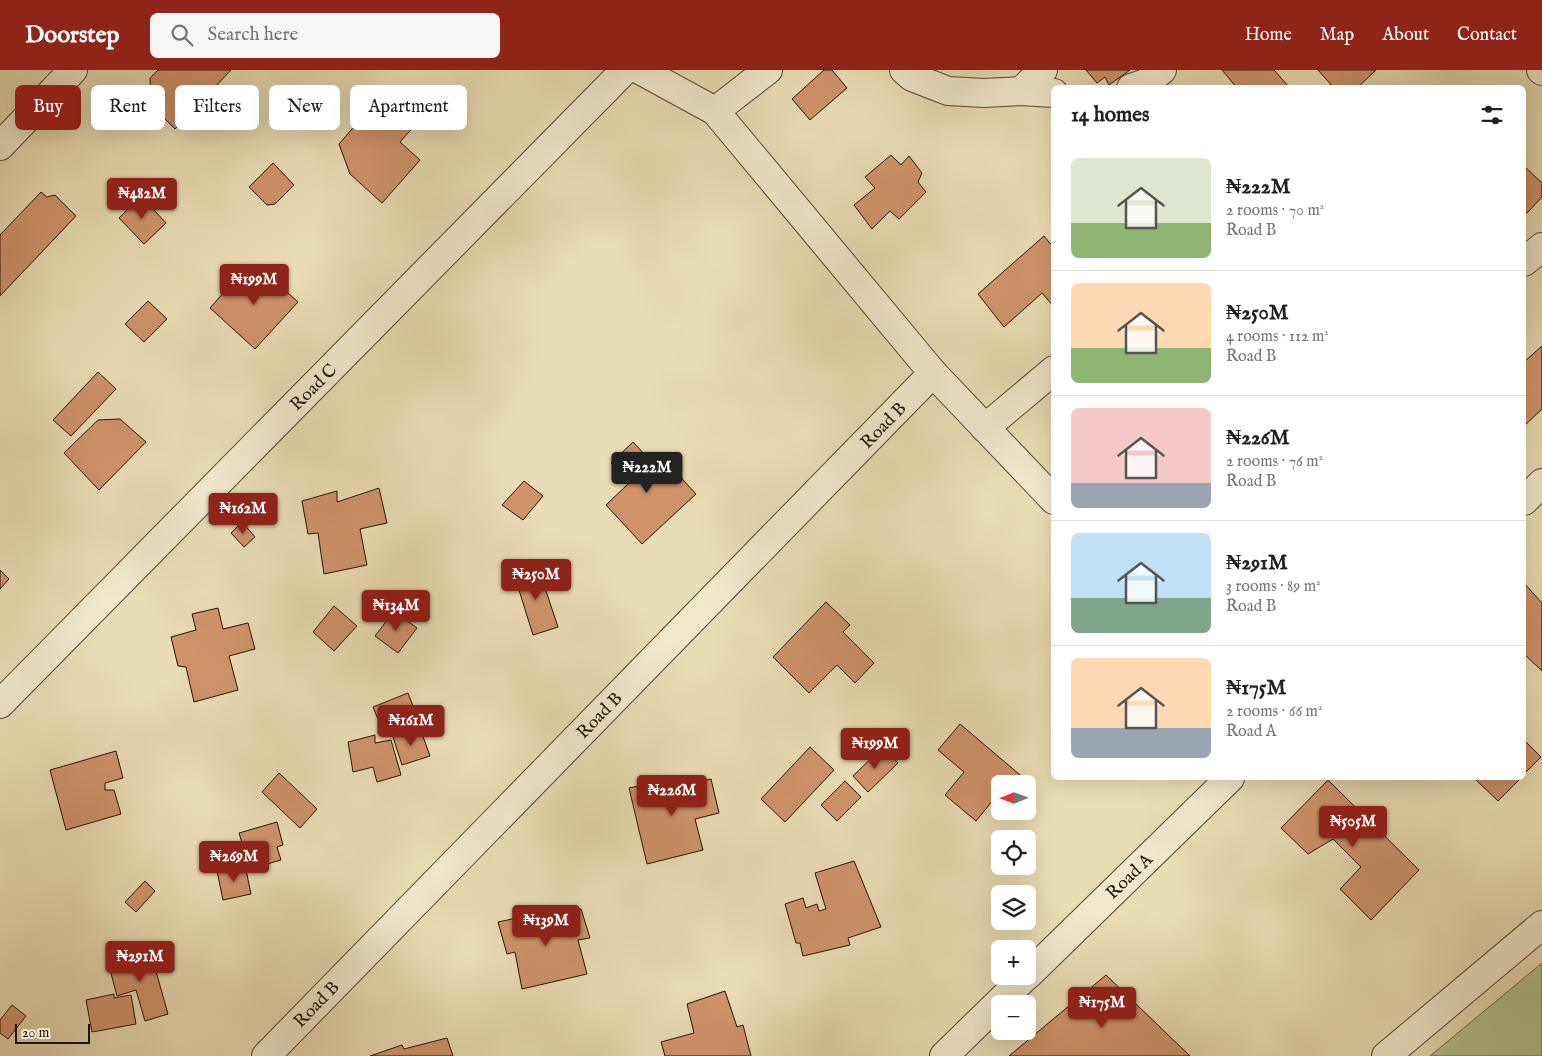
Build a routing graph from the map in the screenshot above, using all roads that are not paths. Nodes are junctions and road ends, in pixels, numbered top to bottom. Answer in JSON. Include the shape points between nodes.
{"nodes":[{"id":1,"x":73,"y":70,"type":"edge"},
{"id":2,"x":625,"y":70,"type":"edge"},
{"id":3,"x":640,"y":70,"type":"edge"},
{"id":4,"x":768,"y":70,"type":"edge"},
{"id":5,"x":904,"y":70,"type":"edge"},
{"id":6,"x":1043,"y":70,"type":"edge"},
{"id":7,"x":1162,"y":70,"type":"edge"},
{"id":8,"x":1142,"y":85,"type":"edge"},
{"id":9,"x":1021,"y":91,"type":"junction"},
{"id":10,"x":1051,"y":93,"type":"edge"},
{"id":11,"x":714,"y":111,"type":"junction"},
{"id":12,"x":0,"y":146,"type":"edge"},
{"id":13,"x":1542,"y":246,"type":"edge"},
{"id":14,"x":1526,"y":260,"type":"edge"},
{"id":15,"x":933,"y":373,"type":"junction"},
{"id":16,"x":1051,"y":373,"type":"edge"},
{"id":17,"x":985,"y":428,"type":"junction"},
{"id":18,"x":1542,"y":483,"type":"edge"},
{"id":19,"x":1051,"y":497,"type":"edge"},
{"id":20,"x":1526,"y":499,"type":"edge"},
{"id":21,"x":0,"y":704,"type":"edge"},
{"id":22,"x":1228,"y":780,"type":"edge"},
{"id":23,"x":1542,"y":925,"type":"edge"},
{"id":24,"x":1036,"y":967,"type":"edge"},
{"id":25,"x":1018,"y":985,"type":"edge"},
{"id":26,"x":266,"y":1056,"type":"edge"},
{"id":27,"x":944,"y":1056,"type":"edge"},
{"id":28,"x":1386,"y":1056,"type":"edge"}],
"edges":[{"from":1,"to":12,"type":"street"},
{"from":2,"to":21,"type":"street","name":"Road C"},
{"from":3,"to":11,"type":"street"},
{"from":4,"to":11,"type":"street"},
{"from":5,"to":9,"type":"street","via":[[912,77],[948,91]]},
{"from":6,"to":9,"type":"street"},
{"from":7,"to":8,"type":"street"},
{"from":9,"to":10,"type":"street"},
{"from":11,"to":15,"type":"street"},
{"from":13,"to":14,"type":"street"},
{"from":15,"to":17,"type":"street"},
{"from":15,"to":26,"type":"street","name":"Road B"},
{"from":16,"to":17,"type":"street"},
{"from":17,"to":19,"type":"street"},
{"from":18,"to":20,"type":"street"},
{"from":22,"to":24,"type":"street","name":"Road A"},
{"from":23,"to":28,"type":"street"},
{"from":25,"to":27,"type":"street","name":"Road A"}]}
